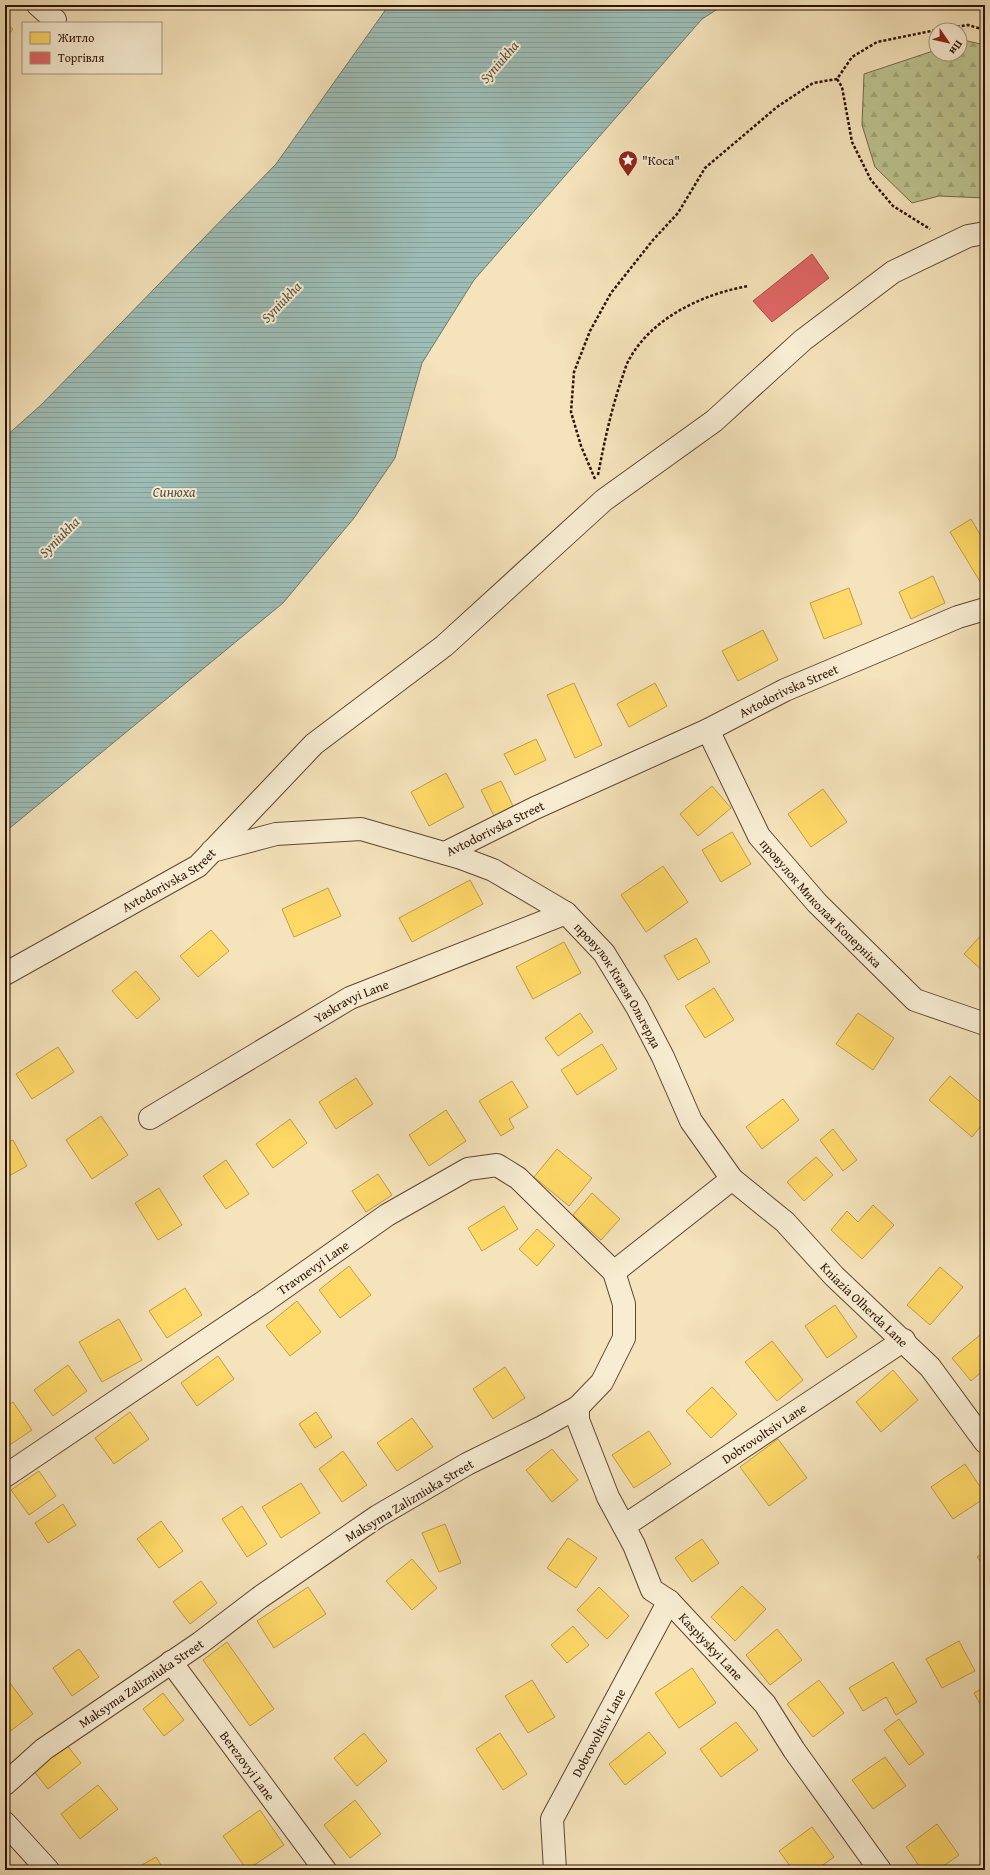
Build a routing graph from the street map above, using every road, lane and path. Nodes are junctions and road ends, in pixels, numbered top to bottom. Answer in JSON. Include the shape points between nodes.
{"nodes":[{"id":1,"x":38,"y":5,"type":"edge"},
{"id":2,"x":55,"y":20,"type":"dead end"},
{"id":3,"x":968,"y":25,"type":"edge"},
{"id":4,"x":985,"y":30,"type":"edge"},
{"id":5,"x":928,"y":32,"type":"edge"},
{"id":6,"x":837,"y":79,"type":"junction"},
{"id":7,"x":985,"y":233,"type":"edge"},
{"id":8,"x":958,"y":240,"type":"junction"},
{"id":9,"x":749,"y":286,"type":"dead end"},
{"id":10,"x":985,"y":609,"type":"edge"},
{"id":11,"x":708,"y":730,"type":"junction"},
{"id":12,"x":211,"y":852,"type":"junction"},
{"id":13,"x":445,"y":853,"type":"junction"},
{"id":14,"x":566,"y":913,"type":"junction"},
{"id":15,"x":5,"y":974,"type":"edge"},
{"id":16,"x":985,"y":1024,"type":"edge"},
{"id":17,"x":150,"y":1118,"type":"dead end"},
{"id":18,"x":732,"y":1179,"type":"junction"},
{"id":19,"x":614,"y":1272,"type":"junction"},
{"id":20,"x":904,"y":1340,"type":"junction"},
{"id":21,"x":578,"y":1407,"type":"junction"},
{"id":22,"x":981,"y":1427,"type":"edge"},
{"id":23,"x":5,"y":1476,"type":"edge"},
{"id":24,"x":624,"y":1526,"type":"junction"},
{"id":25,"x":669,"y":1601,"type":"junction"},
{"id":26,"x":171,"y":1662,"type":"junction"},
{"id":27,"x":5,"y":1784,"type":"edge"},
{"id":28,"x":5,"y":1823,"type":"edge"},
{"id":29,"x":47,"y":1869,"type":"edge"},
{"id":30,"x":325,"y":1870,"type":"edge"},
{"id":31,"x":555,"y":1870,"type":"edge"},
{"id":32,"x":880,"y":1870,"type":"edge"}],
"edges":[{"from":1,"to":2,"type":"street"},
{"from":3,"to":4,"type":"path"},
{"from":5,"to":6,"type":"path","via":[[877,42],[852,57]]},
{"from":6,"to":8,"type":"path","via":[[842,87],[852,142],[871,180],[893,206],[929,228]]},
{"from":6,"to":9,"type":"path","via":[[813,83],[777,107],[705,168],[678,212],[611,293],[590,331],[574,372],[571,412],[581,446],[597,484],[613,405],[629,358],[643,340],[681,308],[730,289]]},
{"from":7,"to":8,"type":"street"},
{"from":8,"to":12,"type":"street","via":[[893,272],[803,340],[714,421],[604,500],[444,646],[314,744]]},
{"from":10,"to":11,"type":"street","name":"Avtodorivska Street","via":[[958,617],[785,690]]},
{"from":11,"to":13,"type":"street","name":"Avtodorivska Street","via":[[535,808]]},
{"from":11,"to":16,"type":"street","name":"провулок Миколая Коперніка","via":[[759,836],[817,903],[915,1000]]},
{"from":12,"to":13,"type":"street","name":"Avtodorivska Street","via":[[276,834],[361,828]]},
{"from":12,"to":15,"type":"street","name":"Avtodorivska Street","via":[[198,866]]},
{"from":13,"to":14,"type":"street","name":"провулок Князя Ольгерда","via":[[493,870]]},
{"from":14,"to":17,"type":"street","name":"Yaskravyi Lane","via":[[350,998]]},
{"from":14,"to":18,"type":"street","name":"провулок Князя Ольгерда","via":[[604,953],[637,1007],[663,1057],[691,1121]]},
{"from":18,"to":19,"type":"street"},
{"from":18,"to":20,"type":"street","name":"Kniazia Olherda Lane","via":[[785,1222],[834,1276]]},
{"from":19,"to":21,"type":"street","name":"Maksyma Zalizniuka Street","via":[[624,1304],[624,1338],[602,1382]]},
{"from":19,"to":23,"type":"street","name":"Travnevyi Lane","via":[[518,1178],[497,1165],[468,1169],[387,1215],[268,1299]]},
{"from":20,"to":22,"type":"street","name":"Kniazia Olherda Lane"},
{"from":20,"to":24,"type":"street","name":"Dobrovoltsiv Lane"},
{"from":21,"to":24,"type":"street","name":"Kaspiyskyi Lane","via":[[578,1420],[608,1497]]},
{"from":21,"to":26,"type":"street","name":"Maksyma Zalizniuka Street","via":[[467,1464],[378,1516],[259,1598],[200,1644]]},
{"from":24,"to":25,"type":"street","name":"Kaspiyskyi Lane","via":[[652,1590]]},
{"from":25,"to":31,"type":"street","name":"Dobrovoltsiv Lane","via":[[552,1819]]},
{"from":25,"to":32,"type":"street","name":"Kaspiyskyi Lane","via":[[764,1704]]},
{"from":26,"to":27,"type":"street","name":"Maksyma Zalizniuka Street","via":[[44,1749]]},
{"from":26,"to":30,"type":"street","name":"Berezovyi Lane"},
{"from":28,"to":29,"type":"street"}]}
